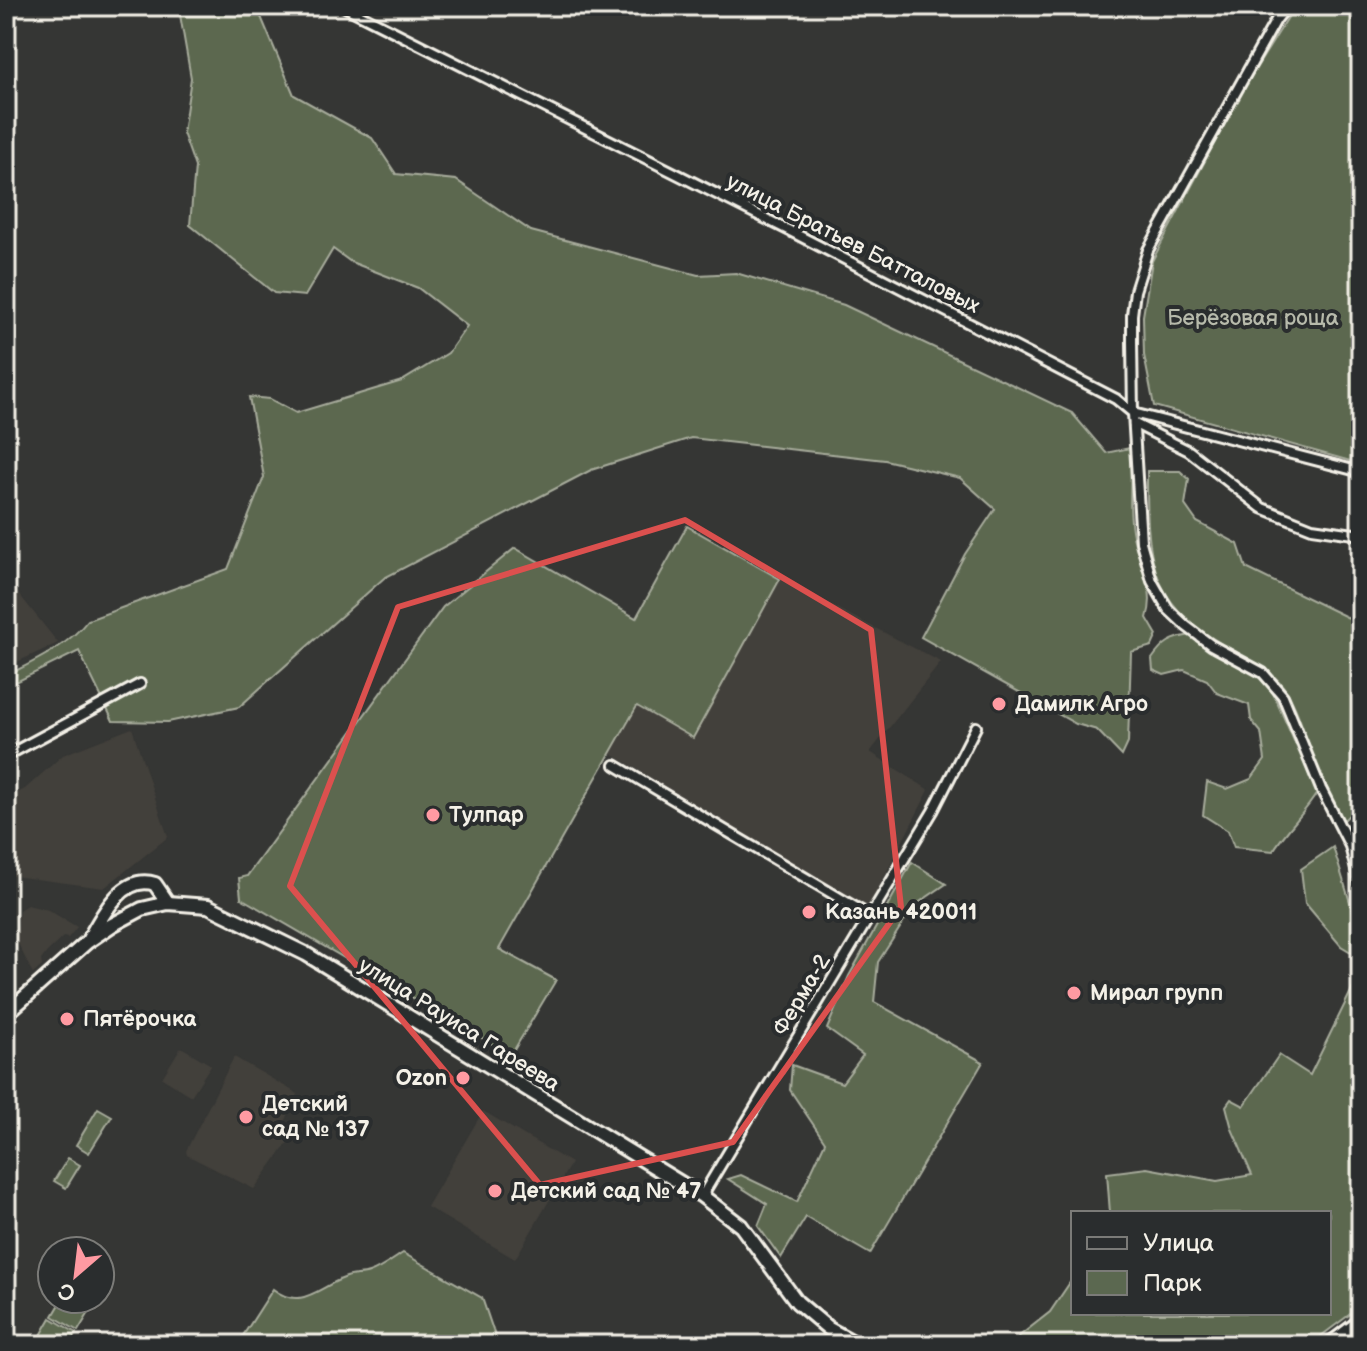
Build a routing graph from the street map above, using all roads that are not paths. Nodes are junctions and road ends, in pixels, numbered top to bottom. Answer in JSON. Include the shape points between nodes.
{"nodes":[{"id":1,"x":343,"y":6,"type":"edge"},
{"id":2,"x":1287,"y":6,"type":"edge"},
{"id":3,"x":1133,"y":413,"type":"junction"},
{"id":4,"x":1135,"y":424,"type":"junction"},
{"id":5,"x":1361,"y":472,"type":"edge"},
{"id":6,"x":1361,"y":535,"type":"edge"},
{"id":7,"x":140,"y":684,"type":"dead end"},
{"id":8,"x":976,"y":727,"type":"dead end"},
{"id":9,"x":6,"y":756,"type":"edge"},
{"id":10,"x":615,"y":765,"type":"dead end"},
{"id":11,"x":1361,"y":890,"type":"edge"},
{"id":12,"x":168,"y":903,"type":"junction"},
{"id":13,"x":870,"y":916,"type":"junction"},
{"id":14,"x":87,"y":942,"type":"junction"},
{"id":15,"x":6,"y":1014,"type":"edge"},
{"id":16,"x":702,"y":1196,"type":"junction"},
{"id":17,"x":1361,"y":1321,"type":"edge"},
{"id":18,"x":1333,"y":1343,"type":"edge"},
{"id":19,"x":858,"y":1345,"type":"edge"}],
"edges":[{"from":1,"to":3,"type":"street","name":"улица Братьев Батталовых","via":[[792,232],[1116,399]]},
{"from":2,"to":3,"type":"street","via":[[1148,250],[1132,315]]},
{"from":3,"to":4,"type":"street"},
{"from":3,"to":5,"type":"street","name":"улица Братьев Батталовых"},
{"from":4,"to":6,"type":"street","via":[[1189,451],[1262,508],[1312,528]]},
{"from":4,"to":11,"type":"street","via":[[1141,542],[1152,581],[1168,609],[1186,626],[1263,673],[1283,696],[1350,846]]},
{"from":7,"to":9,"type":"street"},
{"from":8,"to":13,"type":"street","name":"Ферма-2"},
{"from":10,"to":13,"type":"street"},
{"from":12,"to":14,"type":"street","name":"улица Рауиса Гареева","via":[[142,909]]},
{"from":12,"to":14,"type":"street","via":[[155,884],[136,885],[115,897]]},
{"from":12,"to":16,"type":"street","name":"улица Рауиса Гареева","via":[[208,906],[306,954]]},
{"from":13,"to":16,"type":"street","name":"Ферма-2"},
{"from":14,"to":15,"type":"street","name":"улица Рауиса Гареева"},
{"from":16,"to":19,"type":"street","name":"улица Рауиса Гареева","via":[[741,1226],[797,1302]]},
{"from":17,"to":18,"type":"street"}]}
